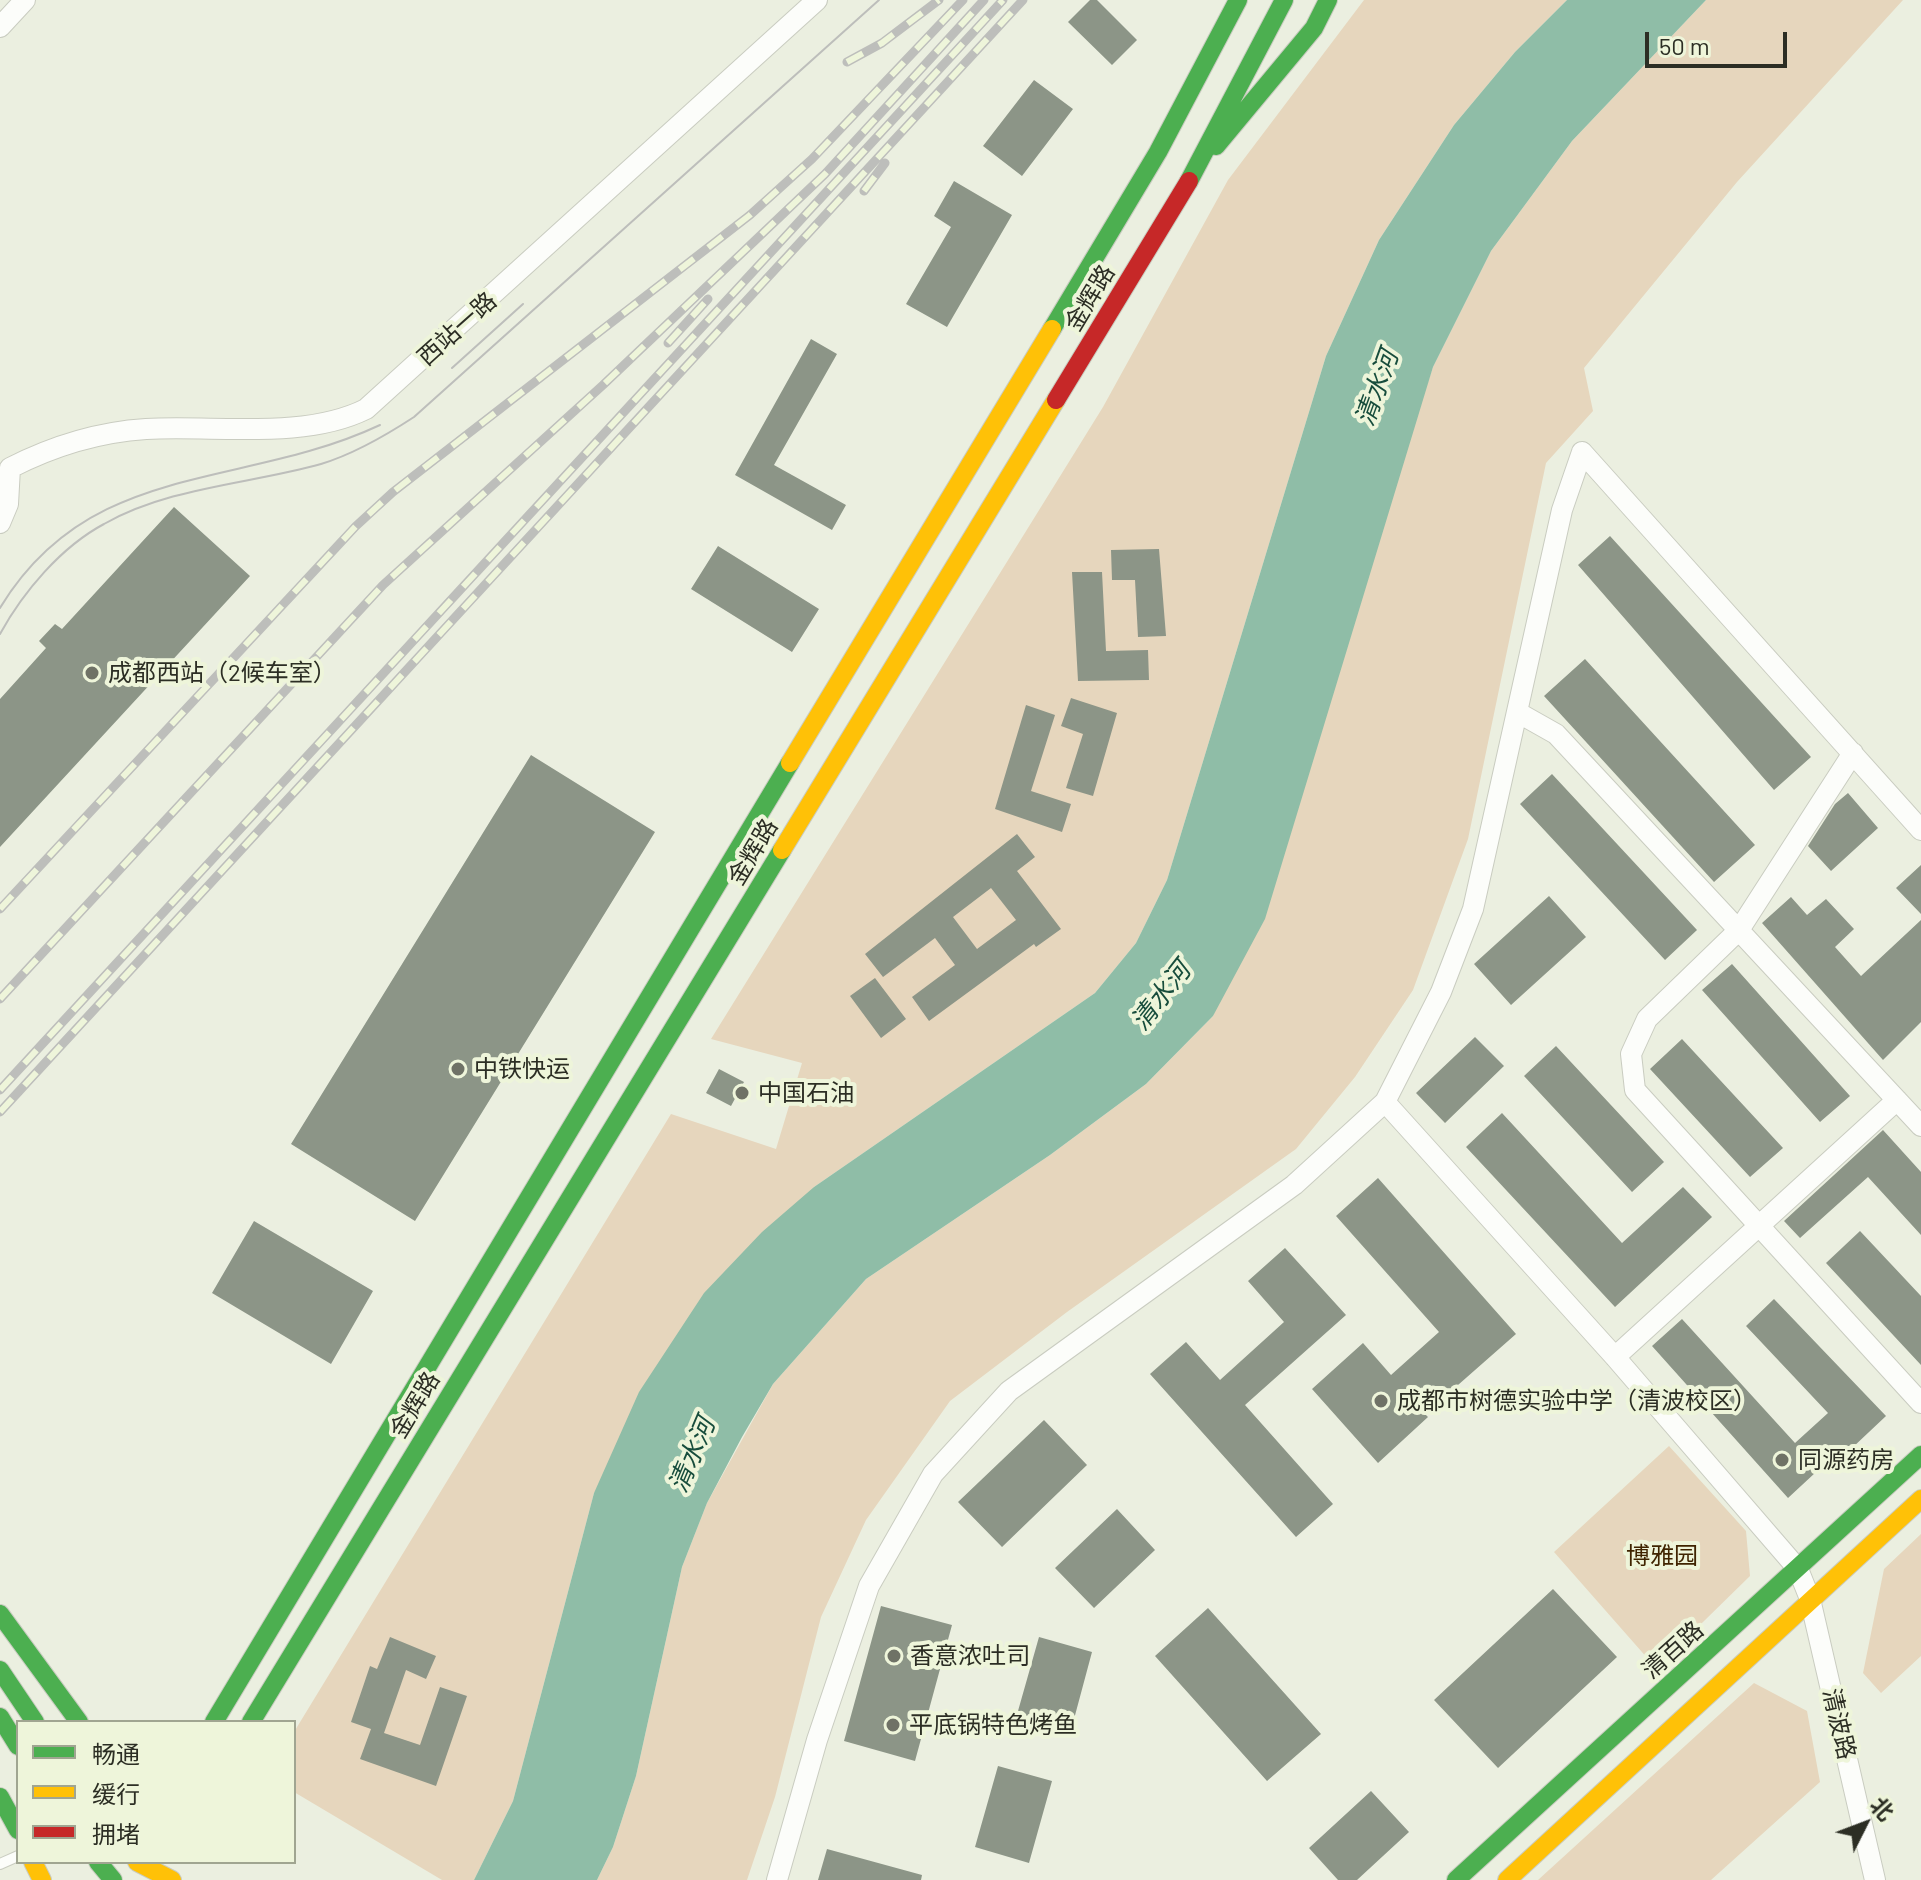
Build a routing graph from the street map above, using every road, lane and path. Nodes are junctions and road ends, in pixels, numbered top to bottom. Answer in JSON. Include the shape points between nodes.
{"nodes":[{"id":1,"x":25,"y":0,"type":"edge"},
{"id":2,"x":817,"y":0,"type":"edge"},
{"id":3,"x":1238,"y":0,"type":"edge"},
{"id":4,"x":1284,"y":0,"type":"edge"},
{"id":5,"x":1328,"y":0,"type":"edge"},
{"id":6,"x":0,"y":27,"type":"edge"},
{"id":7,"x":1195,"y":171,"type":"junction"},
{"id":8,"x":5,"y":464,"type":"edge"},
{"id":9,"x":0,"y":523,"type":"edge"},
{"id":10,"x":1517,"y":712,"type":"junction"},
{"id":11,"x":1853,"y":753,"type":"junction"},
{"id":12,"x":1921,"y":830,"type":"edge"},
{"id":13,"x":1739,"y":930,"type":"junction"},
{"id":14,"x":1897,"y":1100,"type":"junction"},
{"id":15,"x":1385,"y":1102,"type":"junction"},
{"id":16,"x":1921,"y":1126,"type":"edge"},
{"id":17,"x":1758,"y":1225,"type":"junction"},
{"id":18,"x":1615,"y":1357,"type":"junction"},
{"id":19,"x":1921,"y":1403,"type":"edge"},
{"id":20,"x":1921,"y":1455,"type":"edge"},
{"id":21,"x":1921,"y":1499,"type":"edge"},
{"id":22,"x":1798,"y":1569,"type":"junction"},
{"id":23,"x":1810,"y":1599,"type":"junction"},
{"id":24,"x":0,"y":1614,"type":"edge"},
{"id":25,"x":0,"y":1670,"type":"edge"},
{"id":26,"x":0,"y":1717,"type":"edge"},
{"id":27,"x":34,"y":1720,"type":"edge"},
{"id":28,"x":78,"y":1720,"type":"edge"},
{"id":29,"x":215,"y":1720,"type":"edge"},
{"id":30,"x":252,"y":1720,"type":"edge"},
{"id":31,"x":16,"y":1743,"type":"edge"},
{"id":32,"x":0,"y":1776,"type":"edge"},
{"id":33,"x":16,"y":1789,"type":"edge"},
{"id":34,"x":0,"y":1797,"type":"edge"},
{"id":35,"x":16,"y":1826,"type":"edge"},
{"id":36,"x":100,"y":1864,"type":"edge"},
{"id":37,"x":139,"y":1868,"type":"edge"},
{"id":38,"x":113,"y":1880,"type":"edge"},
{"id":39,"x":174,"y":1880,"type":"edge"},
{"id":40,"x":777,"y":1880,"type":"edge"},
{"id":41,"x":1456,"y":1880,"type":"edge"},
{"id":42,"x":1507,"y":1880,"type":"edge"},
{"id":43,"x":1875,"y":1880,"type":"edge"}],
"edges":[{"from":1,"to":6,"type":"street"},
{"from":2,"to":8,"type":"street","name":"西站一路","via":[[366,409],[318,425],[143,429],[82,440]]},
{"from":3,"to":29,"type":"main road","name":"金辉路","via":[[1158,152]]},
{"from":4,"to":7,"type":"main road","name":"金辉路"},
{"from":5,"to":7,"type":"main road","via":[[1314,28]]},
{"from":7,"to":30,"type":"main road","name":"金辉路"},
{"from":8,"to":9,"type":"street","via":[[8,504]]},
{"from":10,"to":11,"type":"street","via":[[1562,510],[1582,452]]},
{"from":10,"to":13,"type":"street","via":[[1556,734]]},
{"from":10,"to":15,"type":"street","via":[[1473,909],[1441,992]]},
{"from":11,"to":12,"type":"street"},
{"from":11,"to":13,"type":"street"},
{"from":13,"to":14,"type":"street"},
{"from":13,"to":17,"type":"street","via":[[1647,1019],[1631,1054],[1635,1090]]},
{"from":14,"to":16,"type":"street"},
{"from":14,"to":17,"type":"street"},
{"from":15,"to":18,"type":"street","name":"清波路"},
{"from":15,"to":40,"type":"street","via":[[1294,1185],[1009,1391],[933,1474],[869,1586]]},
{"from":17,"to":18,"type":"street"},
{"from":17,"to":19,"type":"street"},
{"from":18,"to":22,"type":"street","name":"清波路"},
{"from":20,"to":22,"type":"main road","name":"清百路"},
{"from":21,"to":23,"type":"main road"},
{"from":22,"to":23,"type":"street","name":"清波路"},
{"from":22,"to":41,"type":"main road","name":"清百路"},
{"from":23,"to":42,"type":"main road"},
{"from":23,"to":43,"type":"street","name":"清波路"},
{"from":24,"to":28,"type":"main road"},
{"from":25,"to":27,"type":"main road"},
{"from":26,"to":31,"type":"main road"},
{"from":32,"to":33,"type":"main road"},
{"from":34,"to":35,"type":"main road"},
{"from":36,"to":38,"type":"main road"},
{"from":37,"to":39,"type":"main road"}]}
